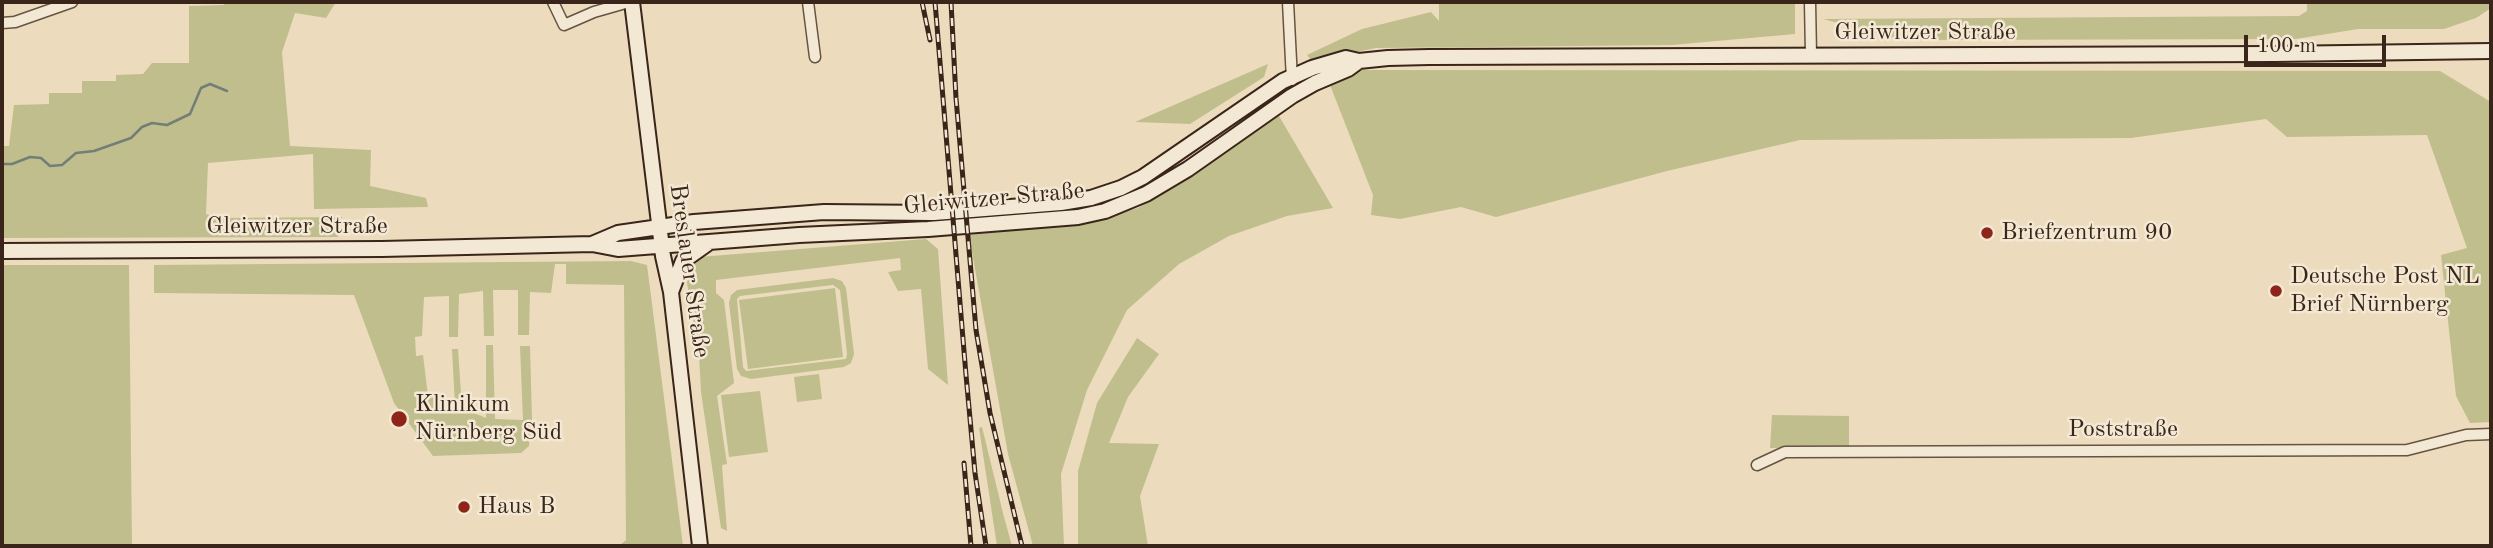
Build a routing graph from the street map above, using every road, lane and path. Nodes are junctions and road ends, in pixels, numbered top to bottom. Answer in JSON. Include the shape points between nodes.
{"nodes":[{"id":1,"x":72,"y":2,"type":"edge"},
{"id":2,"x":553,"y":2,"type":"edge"},
{"id":3,"x":631,"y":2,"type":"edge"},
{"id":4,"x":808,"y":2,"type":"edge"},
{"id":5,"x":1288,"y":2,"type":"edge"},
{"id":6,"x":1810,"y":2,"type":"edge"},
{"id":7,"x":2,"y":23,"type":"edge"},
{"id":8,"x":2491,"y":51,"type":"edge"},
{"id":9,"x":1811,"y":55,"type":"junction"},
{"id":10,"x":815,"y":57,"type":"dead end"},
{"id":11,"x":1359,"y":61,"type":"junction"},
{"id":12,"x":1292,"y":76,"type":"junction"},
{"id":13,"x":1297,"y":93,"type":"junction"},
{"id":14,"x":660,"y":226,"type":"junction"},
{"id":15,"x":711,"y":242,"type":"junction"},
{"id":16,"x":592,"y":244,"type":"junction"},
{"id":17,"x":662,"y":245,"type":"junction"},
{"id":18,"x":2,"y":251,"type":"edge"},
{"id":19,"x":671,"y":292,"type":"junction"},
{"id":20,"x":2491,"y":434,"type":"edge"},
{"id":21,"x":1757,"y":465,"type":"dead end"},
{"id":22,"x":700,"y":546,"type":"edge"}],
"edges":[{"from":1,"to":7,"type":"street"},
{"from":2,"to":3,"type":"street","via":[[564,25]]},
{"from":3,"to":14,"type":"main road","name":"Breslauer Straße"},
{"from":4,"to":10,"type":"street"},
{"from":5,"to":12,"type":"street"},
{"from":6,"to":9,"type":"street"},
{"from":8,"to":9,"type":"main road","name":"Gleiwitzer Straße"},
{"from":9,"to":11,"type":"main road","name":"Gleiwitzer Straße"},
{"from":11,"to":12,"type":"main road","name":"Gleiwitzer Straße","via":[[1346,58]]},
{"from":11,"to":13,"type":"main road","name":"Gleiwitzer Straße"},
{"from":12,"to":13,"type":"street"},
{"from":12,"to":14,"type":"main road","name":"Gleiwitzer Straße","via":[[1143,177],[1091,198],[948,212],[824,212]]},
{"from":13,"to":15,"type":"main road","name":"Gleiwitzer Straße","via":[[1167,182],[1105,211],[948,228]]},
{"from":14,"to":16,"type":"main road","name":"Gleiwitzer Straße","via":[[618,233]]},
{"from":14,"to":17,"type":"main road","name":"Breslauer Straße"},
{"from":15,"to":17,"type":"main road","name":"Gleiwitzer Straße"},
{"from":15,"to":19,"type":"main road","via":[[685,258]]},
{"from":16,"to":17,"type":"main road","name":"Gleiwitzer Straße","via":[[618,248]]},
{"from":16,"to":18,"type":"main road","name":"Gleiwitzer Straße"},
{"from":17,"to":19,"type":"main road","name":"Breslauer Straße"},
{"from":19,"to":22,"type":"main road","name":"Breslauer Straße"},
{"from":20,"to":21,"type":"street","name":"Poststraße","via":[[2466,435],[2407,450],[1785,452]]}]}
